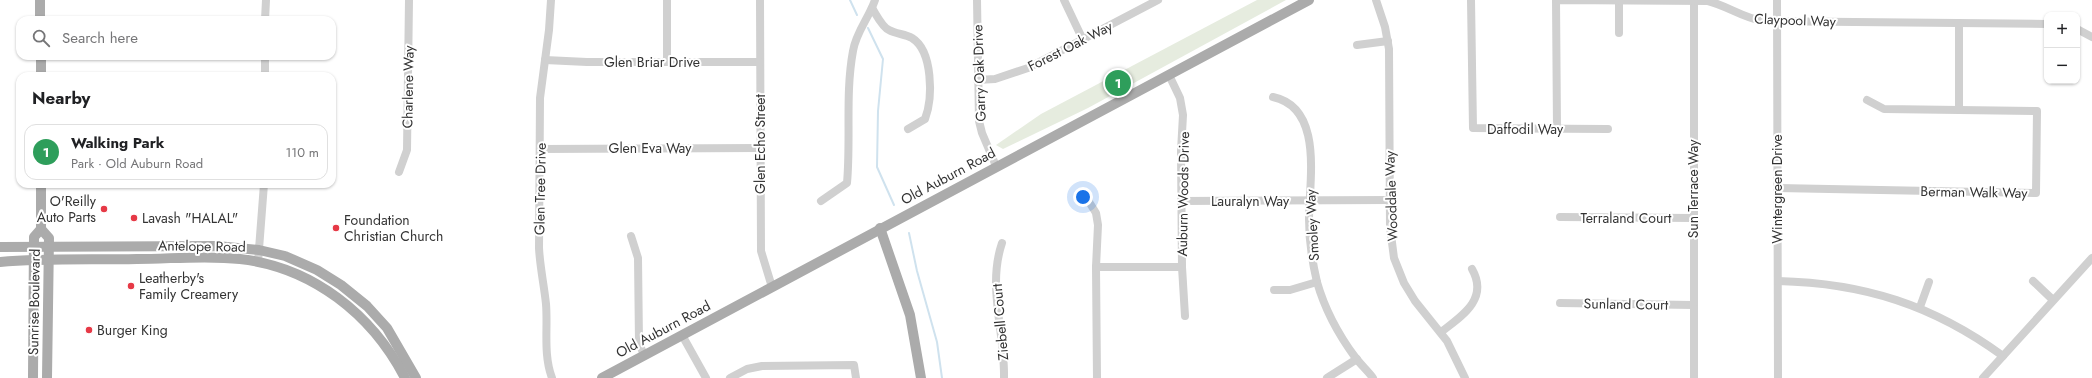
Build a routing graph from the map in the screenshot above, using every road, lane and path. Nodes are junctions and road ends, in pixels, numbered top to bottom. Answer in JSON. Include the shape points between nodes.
{"nodes":[{"id":1,"x":40,"y":0,"type":"edge"},
{"id":2,"x":266,"y":0,"type":"edge"},
{"id":3,"x":409,"y":0,"type":"edge"},
{"id":4,"x":551,"y":0,"type":"edge"},
{"id":5,"x":667,"y":0,"type":"edge"},
{"id":6,"x":760,"y":0,"type":"edge"},
{"id":7,"x":977,"y":0,"type":"edge"},
{"id":8,"x":1064,"y":0,"type":"edge"},
{"id":9,"x":1158,"y":0,"type":"edge"},
{"id":10,"x":1376,"y":0,"type":"edge"},
{"id":11,"x":1472,"y":0,"type":"edge"},
{"id":12,"x":1777,"y":0,"type":"edge"},
{"id":13,"x":1306,"y":1,"type":"edge"},
{"id":14,"x":1619,"y":1,"type":"edge"},
{"id":15,"x":1694,"y":1,"type":"junction"},
{"id":16,"x":873,"y":4,"type":"edge"},
{"id":17,"x":40,"y":16,"type":"edge"},
{"id":18,"x":265,"y":16,"type":"edge"},
{"id":19,"x":1777,"y":21,"type":"junction"},
{"id":20,"x":1959,"y":23,"type":"junction"},
{"id":21,"x":2044,"y":24,"type":"edge"},
{"id":22,"x":2080,"y":31,"type":"edge"},
{"id":23,"x":1619,"y":33,"type":"dead end"},
{"id":24,"x":2092,"y":38,"type":"edge"},
{"id":25,"x":1083,"y":40,"type":"junction"},
{"id":26,"x":1388,"y":42,"type":"junction"},
{"id":27,"x":1358,"y":45,"type":"dead end"},
{"id":28,"x":40,"y":60,"type":"edge"},
{"id":29,"x":265,"y":60,"type":"edge"},
{"id":30,"x":545,"y":60,"type":"junction"},
{"id":31,"x":666,"y":62,"type":"junction"},
{"id":32,"x":760,"y":62,"type":"junction"},
{"id":33,"x":41,"y":72,"type":"edge"},
{"id":34,"x":265,"y":72,"type":"edge"},
{"id":35,"x":1169,"y":75,"type":"junction"},
{"id":36,"x":977,"y":80,"type":"junction"},
{"id":37,"x":1273,"y":96,"type":"dead end"},
{"id":38,"x":1867,"y":100,"type":"dead end"},
{"id":39,"x":1959,"y":109,"type":"junction"},
{"id":40,"x":908,"y":129,"type":"dead end"},
{"id":41,"x":1557,"y":129,"type":"junction"},
{"id":42,"x":1608,"y":129,"type":"dead end"},
{"id":43,"x":760,"y":148,"type":"junction"},
{"id":44,"x":540,"y":149,"type":"junction"},
{"id":45,"x":996,"y":166,"type":"junction"},
{"id":46,"x":399,"y":172,"type":"dead end"},
{"id":47,"x":41,"y":188,"type":"edge"},
{"id":48,"x":264,"y":188,"type":"edge"},
{"id":49,"x":1777,"y":188,"type":"junction"},
{"id":50,"x":1086,"y":197,"type":"dead end"},
{"id":51,"x":1390,"y":200,"type":"junction"},
{"id":52,"x":821,"y":201,"type":"dead end"},
{"id":53,"x":1182,"y":201,"type":"junction"},
{"id":54,"x":1309,"y":201,"type":"junction"},
{"id":55,"x":1560,"y":217,"type":"dead end"},
{"id":56,"x":1693,"y":218,"type":"junction"},
{"id":57,"x":880,"y":228,"type":"junction"},
{"id":58,"x":41,"y":229,"type":"junction"},
{"id":59,"x":631,"y":236,"type":"dead end"},
{"id":60,"x":1002,"y":243,"type":"dead end"},
{"id":61,"x":34,"y":246,"type":"junction"},
{"id":62,"x":49,"y":246,"type":"junction"},
{"id":63,"x":0,"y":247,"type":"edge"},
{"id":64,"x":259,"y":250,"type":"junction"},
{"id":65,"x":2092,"y":258,"type":"edge"},
{"id":66,"x":34,"y":260,"type":"junction"},
{"id":67,"x":49,"y":260,"type":"junction"},
{"id":68,"x":0,"y":262,"type":"edge"},
{"id":69,"x":258,"y":262,"type":"junction"},
{"id":70,"x":1096,"y":267,"type":"junction"},
{"id":71,"x":1182,"y":267,"type":"junction"},
{"id":72,"x":1472,"y":269,"type":"dead end"},
{"id":73,"x":1778,"y":281,"type":"junction"},
{"id":74,"x":2032,"y":281,"type":"dead end"},
{"id":75,"x":1317,"y":282,"type":"junction"},
{"id":76,"x":1929,"y":282,"type":"dead end"},
{"id":77,"x":772,"y":287,"type":"junction"},
{"id":78,"x":1274,"y":290,"type":"dead end"},
{"id":79,"x":2053,"y":300,"type":"junction"},
{"id":80,"x":1560,"y":303,"type":"dead end"},
{"id":81,"x":1693,"y":305,"type":"junction"},
{"id":82,"x":1920,"y":308,"type":"junction"},
{"id":83,"x":1185,"y":316,"type":"dead end"},
{"id":84,"x":1441,"y":332,"type":"junction"},
{"id":85,"x":682,"y":335,"type":"junction"},
{"id":86,"x":644,"y":355,"type":"junction"},
{"id":87,"x":2003,"y":356,"type":"junction"},
{"id":88,"x":1356,"y":359,"type":"junction"},
{"id":89,"x":33,"y":378,"type":"edge"},
{"id":90,"x":47,"y":378,"type":"edge"},
{"id":91,"x":405,"y":378,"type":"edge"},
{"id":92,"x":416,"y":378,"type":"edge"},
{"id":93,"x":552,"y":378,"type":"edge"},
{"id":94,"x":602,"y":378,"type":"edge"},
{"id":95,"x":706,"y":378,"type":"edge"},
{"id":96,"x":730,"y":378,"type":"edge"},
{"id":97,"x":856,"y":378,"type":"edge"},
{"id":98,"x":921,"y":378,"type":"edge"},
{"id":99,"x":1004,"y":378,"type":"edge"},
{"id":100,"x":1097,"y":378,"type":"edge"},
{"id":101,"x":1327,"y":378,"type":"edge"},
{"id":102,"x":1373,"y":378,"type":"edge"},
{"id":103,"x":1465,"y":378,"type":"edge"},
{"id":104,"x":1694,"y":378,"type":"edge"},
{"id":105,"x":1778,"y":378,"type":"edge"},
{"id":106,"x":1983,"y":378,"type":"edge"}],
"edges":[{"from":1,"to":17,"type":"main road"},
{"from":2,"to":18,"type":"street"},
{"from":3,"to":46,"type":"street","name":"Charlene Way","via":[[407,150]]},
{"from":4,"to":30,"type":"street","name":"Glen Tree Drive"},
{"from":5,"to":31,"type":"street"},
{"from":6,"to":32,"type":"street","name":"Glen Echo Street"},
{"from":7,"to":36,"type":"street","name":"Garry Oak Drive"},
{"from":8,"to":25,"type":"street"},
{"from":9,"to":25,"type":"street","name":"Forest Oak Way"},
{"from":10,"to":26,"type":"street","name":"Wooddale Way"},
{"from":11,"to":41,"type":"street","name":"Daffodil Way","via":[[1473,128]]},
{"from":12,"to":19,"type":"street","name":"Wintergreen Drive"},
{"from":13,"to":35,"type":"main road","name":"Old Auburn Road"},
{"from":14,"to":15,"type":"street","name":"Claypool Way"},
{"from":14,"to":23,"type":"street"},
{"from":14,"to":41,"type":"street","name":"Claypool Way","via":[[1556,0]]},
{"from":15,"to":19,"type":"street","name":"Claypool Way","via":[[1714,3],[1753,19]]},
{"from":15,"to":56,"type":"street","name":"Sun Terrace Way"},
{"from":16,"to":40,"type":"street","via":[[887,30],[912,38],[922,47],[928,62],[929,109],[925,119]]},
{"from":16,"to":52,"type":"street","via":[[858,35],[850,73],[847,183]]},
{"from":19,"to":20,"type":"street","name":"Claypool Way"},
{"from":19,"to":49,"type":"street","name":"Wintergreen Drive"},
{"from":20,"to":21,"type":"street","name":"Claypool Way"},
{"from":20,"to":39,"type":"street"},
{"from":22,"to":24,"type":"street"},
{"from":25,"to":36,"type":"street","name":"Forest Oak Way","via":[[1015,74]]},
{"from":26,"to":27,"type":"street"},
{"from":26,"to":51,"type":"street","name":"Wooddale Way"},
{"from":28,"to":33,"type":"main road"},
{"from":29,"to":34,"type":"street"},
{"from":30,"to":31,"type":"street","name":"Glen Briar Drive"},
{"from":30,"to":44,"type":"street","name":"Glen Tree Drive","via":[[540,98]]},
{"from":31,"to":32,"type":"street","name":"Glen Briar Drive"},
{"from":32,"to":43,"type":"street","name":"Glen Echo Street"},
{"from":35,"to":45,"type":"main road","name":"Old Auburn Road"},
{"from":35,"to":53,"type":"street","name":"Auburn Woods Drive","via":[[1183,110]]},
{"from":36,"to":45,"type":"street","name":"Garry Oak Drive","via":[[980,127]]},
{"from":37,"to":54,"type":"street","name":"Smoley Way","via":[[1285,100],[1294,107],[1301,115],[1308,135],[1311,152]]},
{"from":38,"to":39,"type":"street","name":"Berman Walk Way","via":[[1884,109]]},
{"from":39,"to":49,"type":"street","name":"Berman Walk Way","via":[[2037,111],[2036,193]]},
{"from":41,"to":42,"type":"street","name":"Daffodil Way"},
{"from":43,"to":44,"type":"street","name":"Glen Eva Way"},
{"from":43,"to":77,"type":"street","name":"Glen Echo Street","via":[[761,251]]},
{"from":44,"to":93,"type":"street","name":"Glen Tree Drive","via":[[540,271],[546,303],[548,361]]},
{"from":45,"to":57,"type":"main road","name":"Old Auburn Road"},
{"from":47,"to":58,"type":"main road","name":"Sunrise Boulevard"},
{"from":48,"to":64,"type":"street"},
{"from":49,"to":73,"type":"street","name":"Wintergreen Drive"},
{"from":50,"to":70,"type":"street","via":[[1097,218]]},
{"from":51,"to":54,"type":"street","name":"Lauralyn Way"},
{"from":51,"to":84,"type":"street","name":"Wooddale Way","via":[[1391,242],[1400,275],[1415,301]]},
{"from":53,"to":54,"type":"street","name":"Lauralyn Way"},
{"from":53,"to":71,"type":"street","name":"Auburn Woods Drive"},
{"from":54,"to":75,"type":"street","name":"Smoley Way","via":[[1310,247]]},
{"from":55,"to":56,"type":"street","name":"Terraland Court"},
{"from":56,"to":81,"type":"street","name":"Sun Terrace Way"},
{"from":57,"to":77,"type":"main road","name":"Old Auburn Road"},
{"from":57,"to":98,"type":"main road","via":[[910,315]]},
{"from":58,"to":61,"type":"main road","name":"Sunrise Boulevard","via":[[34,238]]},
{"from":58,"to":62,"type":"main road","name":"Sunrise Boulevard","via":[[49,238]]},
{"from":59,"to":86,"type":"street","via":[[638,254],[639,343]]},
{"from":60,"to":99,"type":"street","name":"Ziebell Court","via":[[995,279],[1003,343]]},
{"from":61,"to":62,"type":"main road","name":"Antelope Road"},
{"from":61,"to":63,"type":"main road","name":"Antelope Road"},
{"from":61,"to":66,"type":"main road","name":"Sunrise Boulevard"},
{"from":62,"to":64,"type":"main road","name":"Antelope Road","via":[[217,246]]},
{"from":62,"to":67,"type":"main road","name":"Sunrise Boulevard"},
{"from":64,"to":69,"type":"street"},
{"from":64,"to":92,"type":"main road","name":"Antelope Road","via":[[299,262],[341,285],[387,328]]},
{"from":65,"to":79,"type":"street"},
{"from":66,"to":67,"type":"main road","name":"Antelope Road"},
{"from":66,"to":68,"type":"main road","name":"Antelope Road"},
{"from":66,"to":89,"type":"main road","name":"Sunrise Boulevard"},
{"from":67,"to":69,"type":"main road","name":"Antelope Road","via":[[239,258]]},
{"from":67,"to":90,"type":"main road","name":"Sunrise Boulevard"},
{"from":69,"to":91,"type":"main road","name":"Antelope Road","via":[[294,272],[318,283],[353,309],[394,356]]},
{"from":70,"to":71,"type":"street"},
{"from":70,"to":100,"type":"street"},
{"from":71,"to":83,"type":"street","name":"Auburn Woods Drive"},
{"from":72,"to":84,"type":"street","via":[[1477,283],[1472,303]]},
{"from":73,"to":82,"type":"street","via":[[1845,286]]},
{"from":73,"to":105,"type":"street","name":"Wintergreen Drive"},
{"from":74,"to":79,"type":"street"},
{"from":75,"to":78,"type":"street","via":[[1290,290]]},
{"from":75,"to":88,"type":"street","name":"Smoley Way","via":[[1330,317]]},
{"from":76,"to":82,"type":"street"},
{"from":77,"to":85,"type":"main road","name":"Old Auburn Road"},
{"from":79,"to":87,"type":"street"},
{"from":80,"to":81,"type":"street","name":"Sunland Court"},
{"from":81,"to":104,"type":"street","name":"Sun Terrace Way"},
{"from":82,"to":87,"type":"street","via":[[1960,328]]},
{"from":84,"to":103,"type":"street","name":"Wooddale Way"},
{"from":85,"to":86,"type":"main road","name":"Old Auburn Road"},
{"from":85,"to":95,"type":"street"},
{"from":86,"to":94,"type":"main road","name":"Old Auburn Road"},
{"from":87,"to":106,"type":"street"},
{"from":88,"to":101,"type":"street"},
{"from":88,"to":102,"type":"street","name":"Smoley Way"},
{"from":96,"to":97,"type":"street","via":[[747,369],[762,366],[854,365]]}]}
